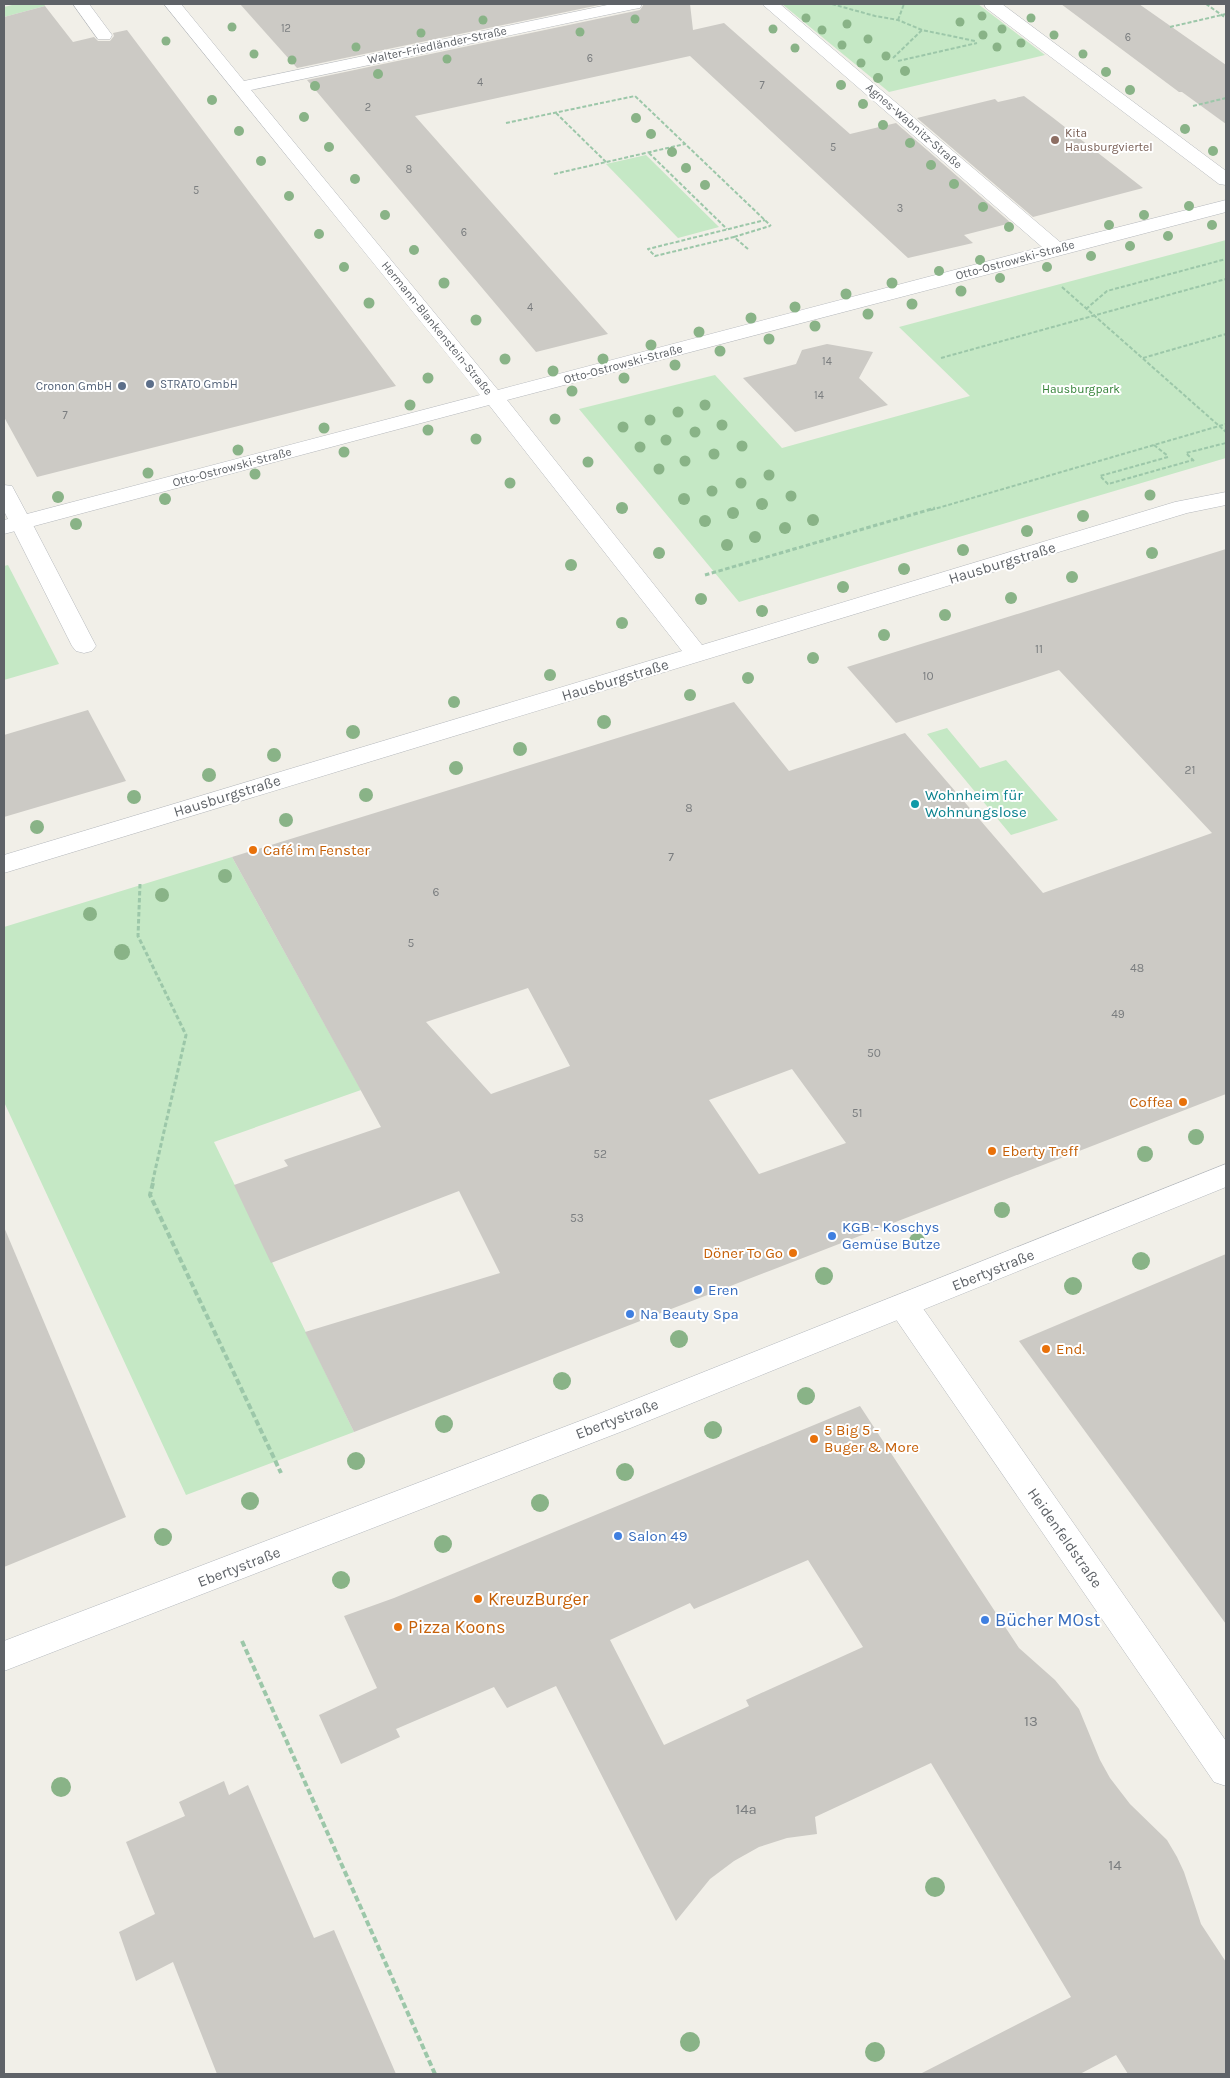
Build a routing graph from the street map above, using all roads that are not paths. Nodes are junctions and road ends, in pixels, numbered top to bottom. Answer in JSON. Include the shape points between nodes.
{"nodes":[{"id":1,"x":81,"y":4,"type":"edge"},
{"id":2,"x":172,"y":4,"type":"edge"},
{"id":3,"x":634,"y":4,"type":"edge"},
{"id":4,"x":770,"y":4,"type":"edge"},
{"id":5,"x":992,"y":4,"type":"edge"},
{"id":6,"x":104,"y":35,"type":"dead end"},
{"id":7,"x":240,"y":87,"type":"junction"},
{"id":8,"x":1226,"y":180,"type":"edge"},
{"id":9,"x":1226,"y":206,"type":"edge"},
{"id":10,"x":1056,"y":249,"type":"junction"},
{"id":11,"x":494,"y":398,"type":"junction"},
{"id":12,"x":4,"y":491,"type":"edge"},
{"id":13,"x":1226,"y":499,"type":"edge"},
{"id":14,"x":12,"y":525,"type":"edge"},
{"id":15,"x":84,"y":646,"type":"dead end"},
{"id":16,"x":698,"y":656,"type":"junction"},
{"id":17,"x":4,"y":864,"type":"edge"},
{"id":18,"x":1226,"y":1175,"type":"edge"},
{"id":19,"x":904,"y":1306,"type":"junction"},
{"id":20,"x":4,"y":1656,"type":"edge"},
{"id":21,"x":1226,"y":1770,"type":"edge"}],
"edges":[{"from":1,"to":6,"type":"street"},
{"from":2,"to":7,"type":"street","name":"Hermann-Blankenstein-Straße"},
{"from":3,"to":7,"type":"street","name":"Walter-Friedländer-Straße"},
{"from":4,"to":10,"type":"street","name":"Agnes-Wabnitz-Straße"},
{"from":5,"to":8,"type":"street"},
{"from":7,"to":11,"type":"street","name":"Hermann-Blankenstein-Straße"},
{"from":9,"to":10,"type":"street","name":"Otto-Ostrowski-Straße"},
{"from":10,"to":11,"type":"street","name":"Otto-Ostrowski-Straße"},
{"from":11,"to":14,"type":"street","name":"Otto-Ostrowski-Straße"},
{"from":11,"to":16,"type":"street","name":"Hermann-Blankenstein-Straße"},
{"from":12,"to":14,"type":"street"},
{"from":13,"to":16,"type":"street","name":"Hausburgstraße","via":[[1183,507]]},
{"from":14,"to":15,"type":"street"},
{"from":16,"to":17,"type":"street","name":"Hausburgstraße"},
{"from":18,"to":19,"type":"street","name":"Ebertystraße"},
{"from":19,"to":20,"type":"street","name":"Ebertystraße"},
{"from":19,"to":21,"type":"street","name":"Heidenfeldstraße"}]}
